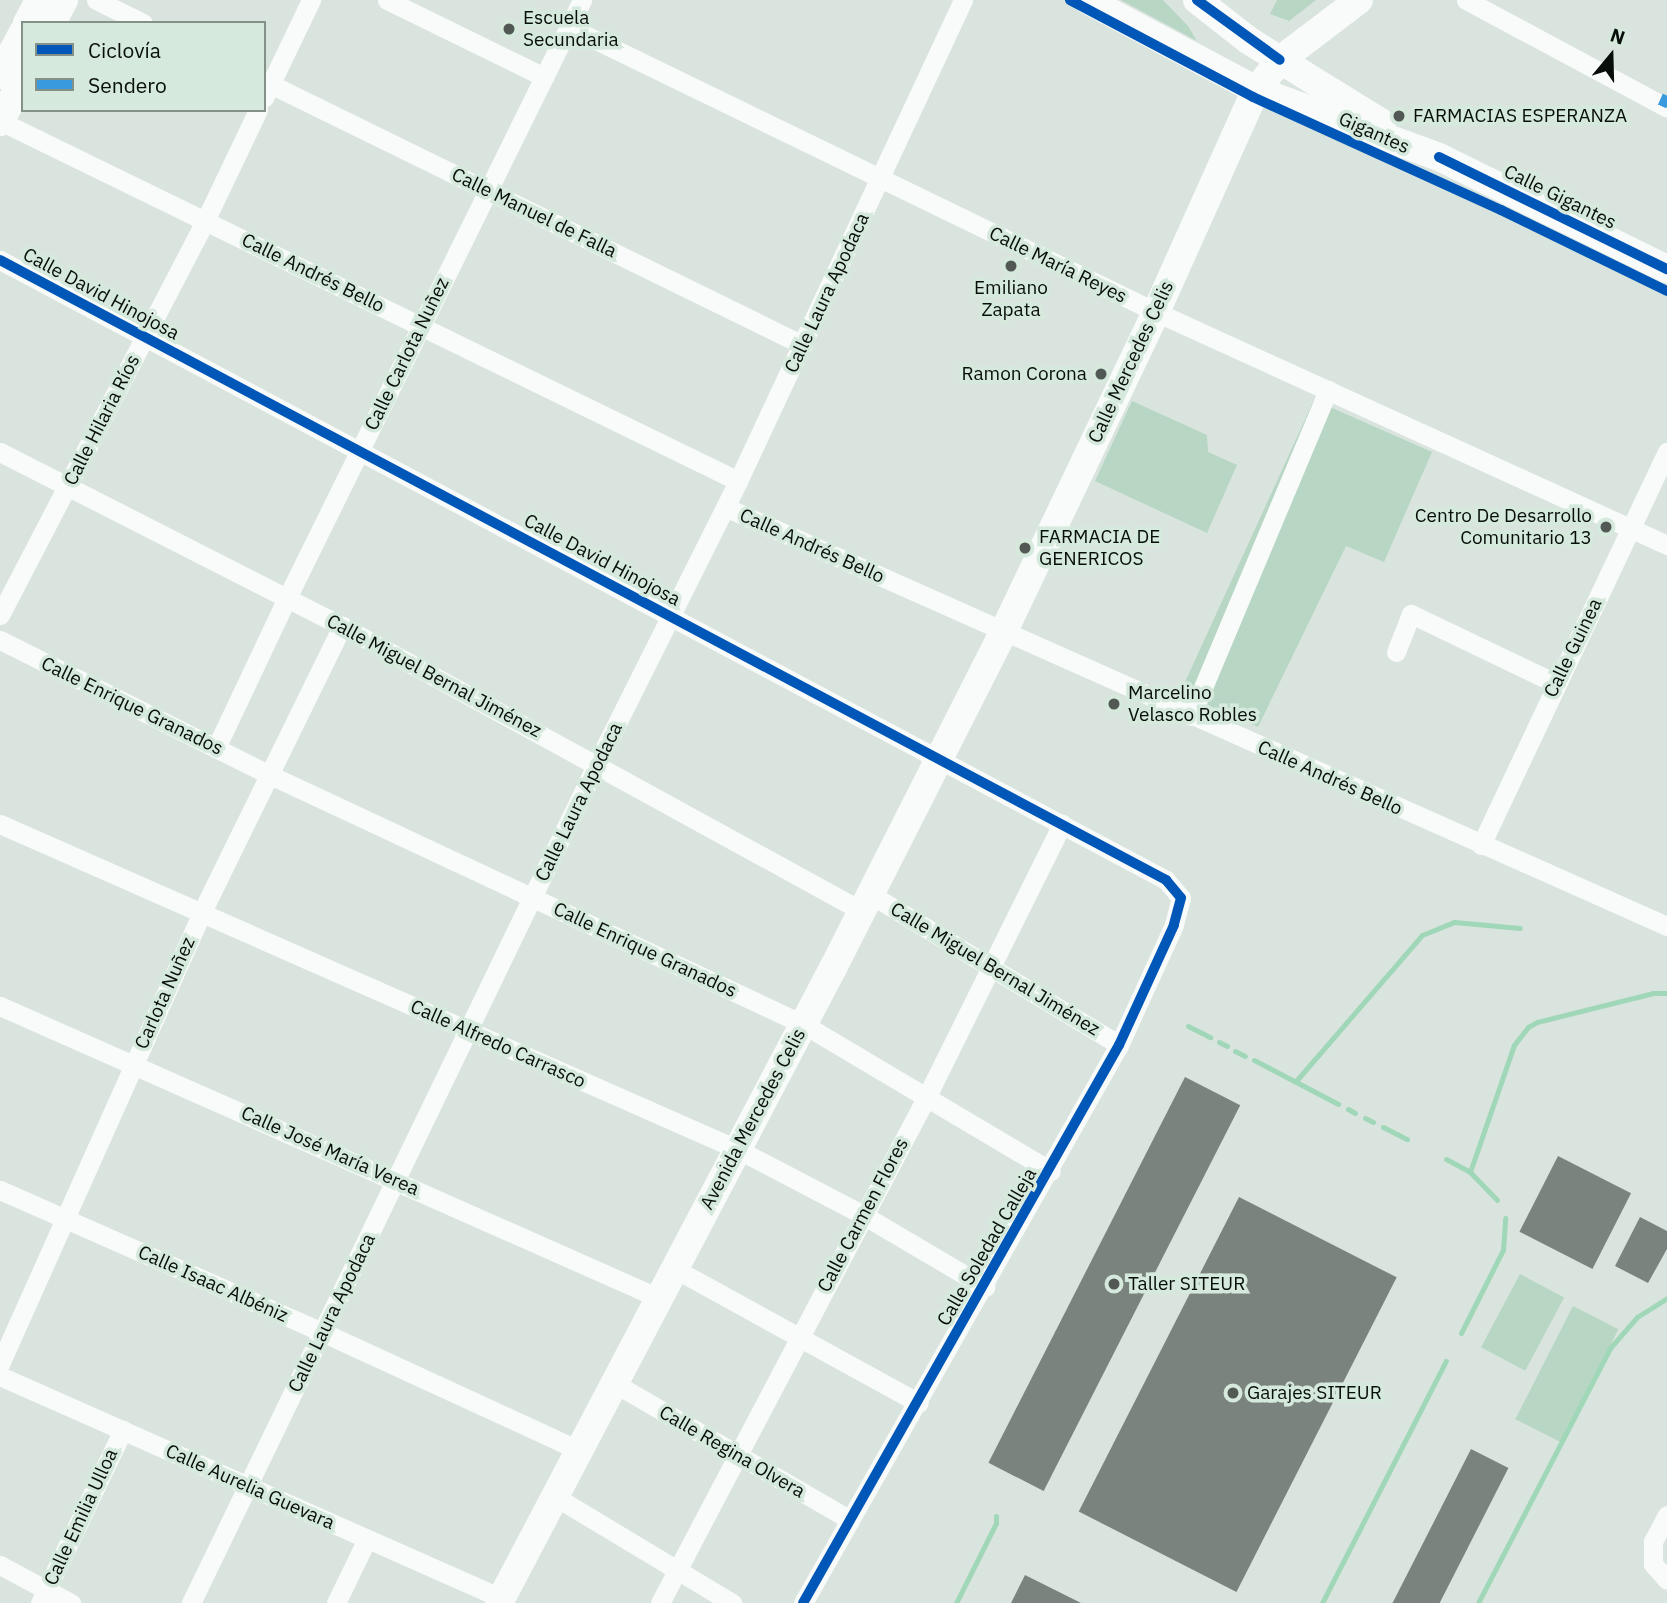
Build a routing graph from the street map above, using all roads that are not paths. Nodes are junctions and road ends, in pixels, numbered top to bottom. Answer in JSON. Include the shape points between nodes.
{"nodes":[{"id":1,"x":40,"y":0,"type":"edge"},
{"id":2,"x":64,"y":0,"type":"edge"},
{"id":3,"x":96,"y":0,"type":"edge"},
{"id":4,"x":311,"y":0,"type":"edge"},
{"id":5,"x":387,"y":0,"type":"edge"},
{"id":6,"x":582,"y":0,"type":"edge"},
{"id":7,"x":963,"y":0,"type":"edge"},
{"id":8,"x":1087,"y":0,"type":"edge"},
{"id":9,"x":1197,"y":0,"type":"edge"},
{"id":10,"x":1359,"y":0,"type":"edge"},
{"id":11,"x":1466,"y":0,"type":"edge"},
{"id":12,"x":28,"y":21,"type":"edge"},
{"id":13,"x":53,"y":21,"type":"edge"},
{"id":14,"x":139,"y":21,"type":"edge"},
{"id":15,"x":569,"y":27,"type":"junction"},
{"id":16,"x":21,"y":36,"type":"edge"},
{"id":17,"x":1280,"y":60,"type":"junction"},
{"id":18,"x":0,"y":75,"type":"edge"},
{"id":19,"x":544,"y":77,"type":"junction"},
{"id":20,"x":21,"y":83,"type":"edge"},
{"id":21,"x":266,"y":88,"type":"edge"},
{"id":22,"x":1256,"y":90,"type":"junction"},
{"id":23,"x":1665,"y":103,"type":"edge"},
{"id":24,"x":257,"y":112,"type":"edge"},
{"id":25,"x":0,"y":121,"type":"edge"},
{"id":26,"x":1438,"y":157,"type":"junction"},
{"id":27,"x":881,"y":180,"type":"junction"},
{"id":28,"x":488,"y":190,"type":"junction"},
{"id":29,"x":205,"y":221,"type":"junction"},
{"id":30,"x":0,"y":260,"type":"edge"},
{"id":31,"x":1667,"y":269,"type":"edge"},
{"id":32,"x":1156,"y":312,"type":"junction"},
{"id":33,"x":421,"y":326,"type":"junction"},
{"id":34,"x":145,"y":337,"type":"junction"},
{"id":35,"x":803,"y":345,"type":"junction"},
{"id":36,"x":1328,"y":390,"type":"junction"},
{"id":37,"x":360,"y":451,"type":"junction"},
{"id":38,"x":0,"y":452,"type":"edge"},
{"id":39,"x":1667,"y":452,"type":"edge"},
{"id":40,"x":738,"y":481,"type":"junction"},
{"id":41,"x":68,"y":487,"type":"junction"},
{"id":42,"x":725,"y":507,"type":"junction"},
{"id":43,"x":1633,"y":528,"type":"junction"},
{"id":44,"x":1667,"y":545,"type":"edge"},
{"id":45,"x":287,"y":598,"type":"junction"},
{"id":46,"x":0,"y":615,"type":"edge"},
{"id":47,"x":671,"y":616,"type":"junction"},
{"id":48,"x":342,"y":626,"type":"junction"},
{"id":49,"x":1003,"y":633,"type":"junction"},
{"id":50,"x":0,"y":640,"type":"edge"},
{"id":51,"x":1396,"y":652,"type":"dead end"},
{"id":52,"x":1555,"y":683,"type":"junction"},
{"id":53,"x":1191,"y":716,"type":"junction"},
{"id":54,"x":216,"y":748,"type":"junction"},
{"id":55,"x":939,"y":759,"type":"junction"},
{"id":56,"x":597,"y":763,"type":"junction"},
{"id":57,"x":268,"y":774,"type":"junction"},
{"id":58,"x":0,"y":824,"type":"edge"},
{"id":59,"x":1062,"y":824,"type":"junction"},
{"id":60,"x":1481,"y":845,"type":"junction"},
{"id":61,"x":533,"y":897,"type":"junction"},
{"id":62,"x":1181,"y":898,"type":"joint"},
{"id":63,"x":866,"y":902,"type":"junction"},
{"id":64,"x":201,"y":914,"type":"junction"},
{"id":65,"x":1667,"y":926,"type":"edge"},
{"id":66,"x":992,"y":967,"type":"junction"},
{"id":67,"x":0,"y":1006,"type":"edge"},
{"id":68,"x":803,"y":1024,"type":"junction"},
{"id":69,"x":468,"y":1030,"type":"junction"},
{"id":70,"x":1119,"y":1045,"type":"junction"},
{"id":71,"x":133,"y":1065,"type":"junction"},
{"id":72,"x":927,"y":1097,"type":"junction"},
{"id":73,"x":737,"y":1149,"type":"junction"},
{"id":74,"x":1051,"y":1171,"type":"junction"},
{"id":75,"x":398,"y":1180,"type":"junction"},
{"id":76,"x":0,"y":1190,"type":"edge"},
{"id":77,"x":863,"y":1215,"type":"junction"},
{"id":78,"x":65,"y":1218,"type":"junction"},
{"id":79,"x":675,"y":1269,"type":"junction"},
{"id":80,"x":985,"y":1287,"type":"junction"},
{"id":81,"x":659,"y":1298,"type":"junction"},
{"id":82,"x":322,"y":1332,"type":"junction"},
{"id":83,"x":799,"y":1336,"type":"junction"},
{"id":84,"x":0,"y":1364,"type":"edge"},
{"id":85,"x":0,"y":1376,"type":"edge"},
{"id":86,"x":614,"y":1383,"type":"junction"},
{"id":87,"x":919,"y":1403,"type":"junction"},
{"id":88,"x":122,"y":1430,"type":"junction"},
{"id":89,"x":579,"y":1450,"type":"junction"},
{"id":90,"x":737,"y":1454,"type":"junction"},
{"id":91,"x":247,"y":1486,"type":"junction"},
{"id":92,"x":554,"y":1496,"type":"junction"},
{"id":93,"x":1667,"y":1515,"type":"edge"},
{"id":94,"x":850,"y":1520,"type":"junction"},
{"id":95,"x":367,"y":1539,"type":"junction"},
{"id":96,"x":0,"y":1565,"type":"edge"},
{"id":97,"x":677,"y":1570,"type":"junction"},
{"id":98,"x":1667,"y":1580,"type":"edge"},
{"id":99,"x":43,"y":1597,"type":"edge"},
{"id":100,"x":500,"y":1601,"type":"edge"},
{"id":101,"x":71,"y":1603,"type":"edge"},
{"id":102,"x":191,"y":1603,"type":"edge"},
{"id":103,"x":336,"y":1603,"type":"edge"},
{"id":104,"x":660,"y":1603,"type":"edge"},
{"id":105,"x":732,"y":1603,"type":"edge"},
{"id":106,"x":803,"y":1603,"type":"edge"}],
"edges":[{"from":1,"to":12,"type":"main road"},
{"from":2,"to":13,"type":"main road"},
{"from":3,"to":14,"type":"street"},
{"from":4,"to":21,"type":"street"},
{"from":5,"to":19,"type":"street"},
{"from":6,"to":15,"type":"street","name":"Calle Carlota Nuñez"},
{"from":7,"to":27,"type":"street","name":"Calle Laura Apodaca"},
{"from":8,"to":22,"type":"main road","name":"Calle Gigantes"},
{"from":9,"to":17,"type":"main road"},
{"from":10,"to":17,"type":"main road","name":"Calle Mercedes Celis"},
{"from":11,"to":23,"type":"street"},
{"from":15,"to":19,"type":"street","name":"Calle Carlota Nuñez"},
{"from":15,"to":27,"type":"street","name":"Calle María Reyes"},
{"from":16,"to":18,"type":"main road"},
{"from":17,"to":22,"type":"main road","name":"Calle Mercedes Celis"},
{"from":17,"to":26,"type":"main road"},
{"from":19,"to":28,"type":"street","name":"Calle Carlota Nuñez"},
{"from":20,"to":25,"type":"main road"},
{"from":21,"to":28,"type":"street","name":"Calle Manuel de Falla"},
{"from":22,"to":26,"type":"main road","name":"Calle Gigantes"},
{"from":22,"to":32,"type":"main road","name":"Calle Mercedes Celis"},
{"from":24,"to":29,"type":"street","name":"Calle Hilaria Ríos"},
{"from":25,"to":29,"type":"street","name":"Calle Andrés Bello"},
{"from":26,"to":31,"type":"main road","name":"Calle Gigantes"},
{"from":27,"to":32,"type":"street","name":"Calle María Reyes"},
{"from":27,"to":35,"type":"street","name":"Calle Laura Apodaca"},
{"from":28,"to":33,"type":"street","name":"Calle Carlota Nuñez"},
{"from":28,"to":35,"type":"street","name":"Calle Manuel de Falla"},
{"from":29,"to":33,"type":"street","name":"Calle Andrés Bello"},
{"from":29,"to":34,"type":"street","name":"Calle Hilaria Ríos"},
{"from":30,"to":34,"type":"street","name":"Calle David Hinojosa"},
{"from":32,"to":36,"type":"street","name":"Calle María Reyes"},
{"from":32,"to":49,"type":"main road","name":"Calle Mercedes Celis"},
{"from":33,"to":37,"type":"street","name":"Calle Carlota Nuñez"},
{"from":33,"to":40,"type":"street","name":"Calle Andrés Bello"},
{"from":34,"to":37,"type":"street","name":"Calle David Hinojosa"},
{"from":34,"to":41,"type":"street","name":"Calle Hilaria Ríos"},
{"from":35,"to":40,"type":"street","name":"Calle Laura Apodaca"},
{"from":36,"to":43,"type":"street","name":"Calle María Reyes"},
{"from":36,"to":53,"type":"street"},
{"from":37,"to":45,"type":"street","name":"Calle Carlota Nuñez"},
{"from":37,"to":47,"type":"street","name":"Calle David Hinojosa"},
{"from":38,"to":41,"type":"street","name":"Calle Miguel Bernal Jiménez"},
{"from":39,"to":43,"type":"street","name":"Calle Guinea"},
{"from":40,"to":42,"type":"street","name":"Calle Laura Apodaca"},
{"from":41,"to":45,"type":"street","name":"Calle Miguel Bernal Jiménez"},
{"from":41,"to":46,"type":"street","name":"Calle Hilaria Ríos"},
{"from":42,"to":47,"type":"street","name":"Calle Laura Apodaca"},
{"from":42,"to":49,"type":"street","name":"Calle Andrés Bello"},
{"from":43,"to":44,"type":"street","name":"Calle María Reyes"},
{"from":43,"to":52,"type":"street","name":"Calle Guinea"},
{"from":45,"to":48,"type":"street","name":"Calle Miguel Bernal Jiménez"},
{"from":45,"to":54,"type":"street","name":"Calle Carlota Nuñez"},
{"from":47,"to":55,"type":"street","name":"Calle David Hinojosa"},
{"from":47,"to":56,"type":"street","name":"Calle Laura Apodaca"},
{"from":48,"to":56,"type":"street","name":"Calle Miguel Bernal Jiménez"},
{"from":48,"to":57,"type":"street","name":"Carlota Nuñez"},
{"from":49,"to":53,"type":"street","name":"Calle Andrés Bello"},
{"from":49,"to":55,"type":"main road","name":"Avenida Mercedes Celis"},
{"from":50,"to":54,"type":"street","name":"Calle Enrique Granados"},
{"from":51,"to":52,"type":"street","via":[[1411,614]]},
{"from":52,"to":60,"type":"street","name":"Calle Guinea"},
{"from":53,"to":60,"type":"street","name":"Calle Andrés Bello"},
{"from":54,"to":57,"type":"street","name":"Calle Enrique Granados"},
{"from":55,"to":59,"type":"street","name":"Calle David Hinojosa"},
{"from":55,"to":63,"type":"main road","name":"Avenida Mercedes Celis"},
{"from":56,"to":61,"type":"street","name":"Calle Laura Apodaca"},
{"from":56,"to":63,"type":"street","name":"Calle Miguel Bernal Jiménez"},
{"from":57,"to":61,"type":"street","name":"Calle Enrique Granados"},
{"from":57,"to":64,"type":"street","name":"Carlota Nuñez"},
{"from":58,"to":64,"type":"street","name":"Calle Alfredo Carrasco"},
{"from":59,"to":62,"type":"street","name":"Calle David Hinojosa","via":[[1166,880]]},
{"from":59,"to":66,"type":"street","name":"Calle Carmen Flores"},
{"from":60,"to":65,"type":"street","name":"Calle Andrés Bello"},
{"from":61,"to":68,"type":"street","name":"Calle Enrique Granados"},
{"from":61,"to":69,"type":"street","name":"Calle Laura Apodaca"},
{"from":62,"to":70,"type":"street","name":"Calle Soledad Calleja","via":[[1174,925]]},
{"from":63,"to":66,"type":"street","name":"Calle Miguel Bernal Jiménez"},
{"from":63,"to":68,"type":"main road","name":"Avenida Mercedes Celis"},
{"from":64,"to":69,"type":"street","name":"Calle Alfredo Carrasco"},
{"from":64,"to":71,"type":"street","name":"Carlota Nuñez"},
{"from":66,"to":70,"type":"street","name":"Calle Miguel Bernal Jiménez"},
{"from":66,"to":72,"type":"street","name":"Calle Carmen Flores"},
{"from":67,"to":71,"type":"street","name":"Calle José María Verea"},
{"from":68,"to":72,"type":"street","name":"Calle Enrique Granados"},
{"from":68,"to":73,"type":"main road","name":"Avenida Mercedes Celis"},
{"from":69,"to":73,"type":"street","name":"Calle Alfredo Carrasco"},
{"from":69,"to":75,"type":"street","name":"Calle Laura Apodaca"},
{"from":70,"to":74,"type":"street","name":"Calle Soledad Calleja"},
{"from":71,"to":75,"type":"street","name":"Calle José María Verea"},
{"from":71,"to":78,"type":"street","name":"Carlota Nuñez"},
{"from":72,"to":74,"type":"street","name":"Calle Enrique Granados"},
{"from":72,"to":77,"type":"street","name":"Calle Carmen Flores"},
{"from":73,"to":77,"type":"street","name":"Calle Alfredo Carrasco"},
{"from":73,"to":79,"type":"main road","name":"Avenida Mercedes Celis"},
{"from":74,"to":80,"type":"street","name":"Calle Soledad Calleja"},
{"from":75,"to":81,"type":"street","name":"Calle José María Verea"},
{"from":75,"to":82,"type":"street","name":"Calle Laura Apodaca"},
{"from":76,"to":78,"type":"street","name":"Calle Isaac Albéniz"},
{"from":77,"to":80,"type":"street","name":"Calle Alfredo Carrasco"},
{"from":77,"to":83,"type":"street","name":"Calle Carmen Flores"},
{"from":78,"to":82,"type":"street","name":"Calle Isaac Albéniz"},
{"from":78,"to":84,"type":"street","name":"Carlota Nuñez"},
{"from":79,"to":81,"type":"main road","name":"Avenida Mercedes Celis"},
{"from":79,"to":83,"type":"street"},
{"from":80,"to":87,"type":"street","name":"Calle Soledad Calleja"},
{"from":81,"to":86,"type":"main road","name":"Avenida Mercedes Celis"},
{"from":82,"to":89,"type":"street","name":"Calle Isaac Albéniz"},
{"from":82,"to":91,"type":"street","name":"Calle Laura Apodaca"},
{"from":83,"to":87,"type":"street"},
{"from":83,"to":90,"type":"street","name":"Calle Carmen Flores"},
{"from":85,"to":88,"type":"street","name":"Calle Aurelia Guevara"},
{"from":86,"to":89,"type":"main road","name":"Avenida Mercedes Celis"},
{"from":86,"to":90,"type":"street","name":"Calle Regina Olvera"},
{"from":87,"to":94,"type":"street","name":"Calle Soledad Calleja"},
{"from":88,"to":91,"type":"street","name":"Calle Aurelia Guevara"},
{"from":88,"to":99,"type":"street","name":"Calle Emilia Ulloa"},
{"from":89,"to":92,"type":"main road","name":"Avenida Mercedes Celis"},
{"from":90,"to":94,"type":"street","name":"Calle Regina Olvera"},
{"from":90,"to":97,"type":"street","name":"Calle Carmen Flores"},
{"from":91,"to":95,"type":"street","name":"Calle Aurelia Guevara"},
{"from":91,"to":102,"type":"street","name":"Calle Laura Apodaca"},
{"from":92,"to":97,"type":"street"},
{"from":92,"to":100,"type":"main road","name":"Avenida Mercedes Celis"},
{"from":93,"to":98,"type":"street","via":[[1653,1541],[1653,1564]]},
{"from":94,"to":106,"type":"street","name":"Calle Soledad Calleja"},
{"from":95,"to":100,"type":"street","name":"Calle Aurelia Guevara"},
{"from":95,"to":103,"type":"street"},
{"from":96,"to":99,"type":"street"},
{"from":97,"to":104,"type":"street","name":"Calle Carmen Flores"},
{"from":97,"to":105,"type":"street"},
{"from":99,"to":101,"type":"street"}]}
